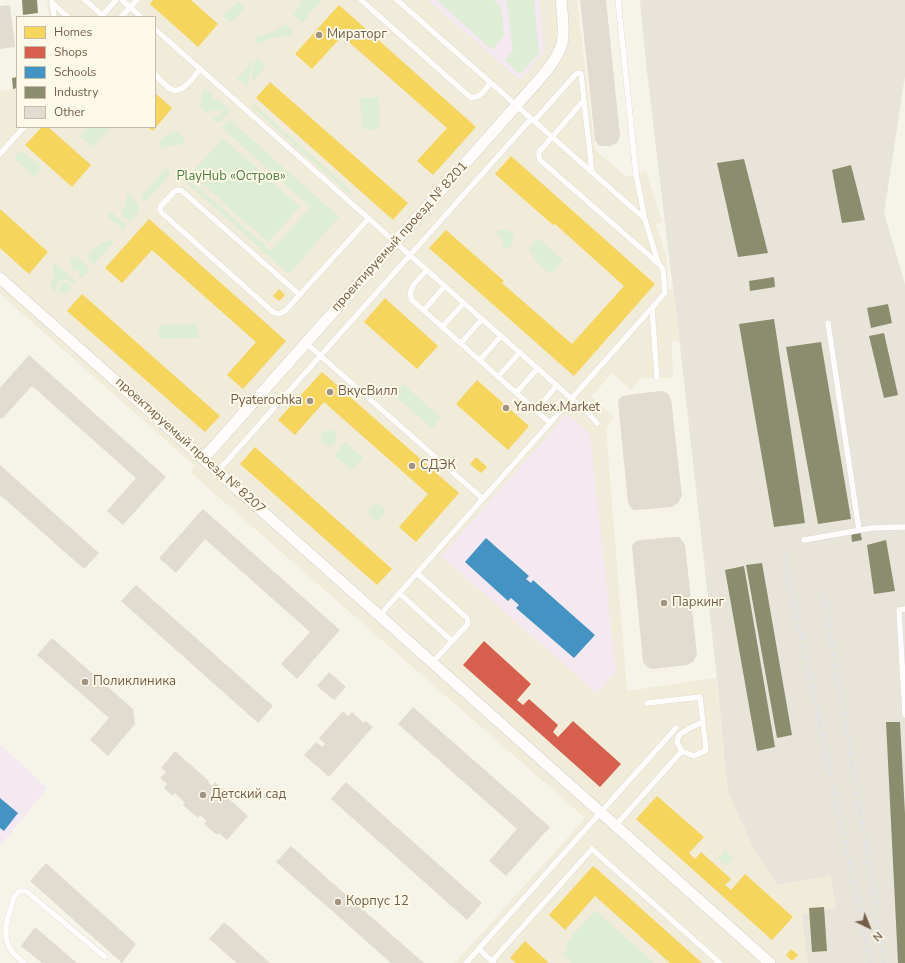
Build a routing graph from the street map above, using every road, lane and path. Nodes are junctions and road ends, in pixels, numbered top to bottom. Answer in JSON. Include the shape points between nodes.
{"nodes":[{"id":1,"x":85,"y":0,"type":"edge"},
{"id":2,"x":116,"y":0,"type":"edge"},
{"id":3,"x":122,"y":0,"type":"edge"},
{"id":4,"x":137,"y":0,"type":"edge"},
{"id":5,"x":361,"y":0,"type":"edge"},
{"id":6,"x":397,"y":0,"type":"edge"},
{"id":7,"x":561,"y":0,"type":"edge"},
{"id":8,"x":618,"y":0,"type":"edge"},
{"id":9,"x":52,"y":2,"type":"edge"},
{"id":10,"x":130,"y":7,"type":"junction"},
{"id":11,"x":54,"y":16,"type":"edge"},
{"id":12,"x":67,"y":16,"type":"edge"},
{"id":13,"x":101,"y":16,"type":"edge"},
{"id":14,"x":122,"y":16,"type":"edge"},
{"id":15,"x":140,"y":16,"type":"edge"},
{"id":16,"x":156,"y":30,"type":"edge"},
{"id":17,"x":200,"y":69,"type":"junction"},
{"id":18,"x":156,"y":76,"type":"edge"},
{"id":19,"x":491,"y":83,"type":"junction"},
{"id":20,"x":584,"y":100,"type":"junction"},
{"id":21,"x":516,"y":106,"type":"junction"},
{"id":22,"x":533,"y":120,"type":"junction"},
{"id":23,"x":23,"y":128,"type":"edge"},
{"id":24,"x":552,"y":137,"type":"junction"},
{"id":25,"x":0,"y":154,"type":"edge"},
{"id":26,"x":592,"y":172,"type":"junction"},
{"id":27,"x":369,"y":218,"type":"junction"},
{"id":28,"x":645,"y":220,"type":"junction"},
{"id":29,"x":395,"y":242,"type":"junction"},
{"id":30,"x":410,"y":255,"type":"junction"},
{"id":31,"x":658,"y":263,"type":"junction"},
{"id":32,"x":427,"y":270,"type":"junction"},
{"id":33,"x":0,"y":278,"type":"edge"},
{"id":34,"x":445,"y":286,"type":"junction"},
{"id":35,"x":300,"y":295,"type":"junction"},
{"id":36,"x":464,"y":303,"type":"junction"},
{"id":37,"x":652,"y":308,"type":"junction"},
{"id":38,"x":424,"y":310,"type":"junction"},
{"id":39,"x":482,"y":319,"type":"junction"},
{"id":40,"x":828,"y":323,"type":"dead end"},
{"id":41,"x":442,"y":327,"type":"junction"},
{"id":42,"x":502,"y":336,"type":"junction"},
{"id":43,"x":306,"y":343,"type":"junction"},
{"id":44,"x":461,"y":343,"type":"junction"},
{"id":45,"x":520,"y":352,"type":"junction"},
{"id":46,"x":321,"y":355,"type":"junction"},
{"id":47,"x":480,"y":360,"type":"junction"},
{"id":48,"x":538,"y":368,"type":"junction"},
{"id":49,"x":498,"y":376,"type":"junction"},
{"id":50,"x":657,"y":378,"type":"dead end"},
{"id":51,"x":557,"y":386,"type":"junction"},
{"id":52,"x":516,"y":392,"type":"junction"},
{"id":53,"x":572,"y":398,"type":"junction"},
{"id":54,"x":536,"y":410,"type":"junction"},
{"id":55,"x":550,"y":423,"type":"junction"},
{"id":56,"x":597,"y":423,"type":"dead end"},
{"id":57,"x":203,"y":458,"type":"junction"},
{"id":58,"x":218,"y":471,"type":"junction"},
{"id":59,"x":483,"y":499,"type":"junction"},
{"id":60,"x":905,"y":526,"type":"edge"},
{"id":61,"x":859,"y":530,"type":"junction"},
{"id":62,"x":804,"y":540,"type":"dead end"},
{"id":63,"x":417,"y":573,"type":"junction"},
{"id":64,"x":399,"y":593,"type":"junction"},
{"id":65,"x":905,"y":609,"type":"edge"},
{"id":66,"x":380,"y":615,"type":"junction"},
{"id":67,"x":452,"y":640,"type":"junction"},
{"id":68,"x":433,"y":662,"type":"junction"},
{"id":69,"x":647,"y":703,"type":"dead end"},
{"id":70,"x":905,"y":715,"type":"edge"},
{"id":71,"x":703,"y":722,"type":"junction"},
{"id":72,"x":676,"y":728,"type":"dead end"},
{"id":73,"x":682,"y":751,"type":"junction"},
{"id":74,"x":601,"y":812,"type":"junction"},
{"id":75,"x":616,"y":825,"type":"junction"},
{"id":76,"x":479,"y":949,"type":"junction"},
{"id":77,"x":105,"y":957,"type":"dead end"},
{"id":78,"x":493,"y":962,"type":"edge"},
{"id":79,"x":24,"y":963,"type":"edge"},
{"id":80,"x":466,"y":963,"type":"edge"},
{"id":81,"x":720,"y":963,"type":"edge"},
{"id":82,"x":770,"y":963,"type":"edge"}],
"edges":[{"from":1,"to":13,"type":"lane"},
{"from":2,"to":13,"type":"lane"},
{"from":3,"to":10,"type":"lane"},
{"from":4,"to":10,"type":"lane"},
{"from":5,"to":19,"type":"lane","via":[[470,97],[479,97]]},
{"from":6,"to":19,"type":"lane"},
{"from":7,"to":21,"type":"street","name":"проектируемый проезд № 8201","via":[[563,35],[559,53]]},
{"from":8,"to":28,"type":"lane","via":[[636,174]]},
{"from":9,"to":11,"type":"lane"},
{"from":9,"to":12,"type":"lane"},
{"from":10,"to":14,"type":"lane"},
{"from":10,"to":15,"type":"lane"},
{"from":16,"to":17,"type":"lane"},
{"from":17,"to":18,"type":"lane","via":[[185,87],[178,90],[171,89]]},
{"from":17,"to":27,"type":"lane"},
{"from":19,"to":21,"type":"lane"},
{"from":20,"to":22,"type":"lane","via":[[582,76],[579,73]]},
{"from":20,"to":24,"type":"lane"},
{"from":20,"to":26,"type":"lane"},
{"from":21,"to":22,"type":"lane"},
{"from":21,"to":29,"type":"street","name":"проектируемый проезд № 8201"},
{"from":22,"to":24,"type":"lane"},
{"from":22,"to":30,"type":"lane"},
{"from":23,"to":25,"type":"lane"},
{"from":24,"to":26,"type":"lane"},
{"from":24,"to":31,"type":"lane","via":[[539,152],[540,160]]},
{"from":26,"to":28,"type":"lane"},
{"from":27,"to":29,"type":"lane"},
{"from":27,"to":35,"type":"lane"},
{"from":28,"to":31,"type":"lane"},
{"from":29,"to":30,"type":"lane"},
{"from":29,"to":43,"type":"street","name":"проектируемый проезд № 8201"},
{"from":30,"to":32,"type":"lane"},
{"from":30,"to":46,"type":"lane"},
{"from":31,"to":37,"type":"lane","via":[[663,270],[665,292]]},
{"from":32,"to":34,"type":"lane"},
{"from":32,"to":38,"type":"lane","via":[[410,292],[412,300]]},
{"from":33,"to":57,"type":"street","name":"проектируемый проезд № 8207"},
{"from":34,"to":36,"type":"lane"},
{"from":34,"to":38,"type":"lane"},
{"from":35,"to":35,"type":"lane","via":[[285,311],[279,314],[273,312],[162,213],[161,206],[174,191],[182,191]]},
{"from":36,"to":39,"type":"lane"},
{"from":36,"to":41,"type":"lane"},
{"from":37,"to":50,"type":"lane"},
{"from":37,"to":53,"type":"lane"},
{"from":38,"to":41,"type":"lane"},
{"from":39,"to":42,"type":"lane"},
{"from":39,"to":44,"type":"lane"},
{"from":40,"to":61,"type":"lane"},
{"from":41,"to":44,"type":"lane"},
{"from":42,"to":45,"type":"lane"},
{"from":42,"to":47,"type":"lane"},
{"from":43,"to":46,"type":"lane"},
{"from":43,"to":57,"type":"street","name":"проектируемый проезд № 8201"},
{"from":44,"to":47,"type":"lane"},
{"from":45,"to":48,"type":"lane"},
{"from":45,"to":49,"type":"lane"},
{"from":46,"to":58,"type":"lane"},
{"from":46,"to":59,"type":"lane"},
{"from":47,"to":49,"type":"lane"},
{"from":48,"to":51,"type":"lane"},
{"from":48,"to":52,"type":"lane"},
{"from":49,"to":52,"type":"lane"},
{"from":51,"to":53,"type":"lane"},
{"from":51,"to":54,"type":"lane"},
{"from":52,"to":54,"type":"lane"},
{"from":53,"to":55,"type":"lane"},
{"from":53,"to":56,"type":"lane"},
{"from":54,"to":55,"type":"lane"},
{"from":55,"to":59,"type":"lane"},
{"from":57,"to":58,"type":"street","name":"проектируемый проезд № 8207"},
{"from":58,"to":66,"type":"street","name":"проектируемый проезд № 8207"},
{"from":59,"to":63,"type":"lane"},
{"from":60,"to":61,"type":"lane"},
{"from":61,"to":62,"type":"lane"},
{"from":63,"to":64,"type":"lane"},
{"from":63,"to":67,"type":"lane","via":[[467,618],[467,625]]},
{"from":64,"to":66,"type":"lane"},
{"from":64,"to":67,"type":"lane"},
{"from":65,"to":70,"type":"lane","via":[[899,610]]},
{"from":66,"to":68,"type":"street","name":"проектируемый проезд № 8207"},
{"from":67,"to":68,"type":"lane"},
{"from":68,"to":74,"type":"street","name":"проектируемый проезд № 8207"},
{"from":69,"to":71,"type":"lane","via":[[700,697]]},
{"from":71,"to":73,"type":"lane","via":[[679,735],[677,742]]},
{"from":71,"to":73,"type":"lane","via":[[706,750],[694,756]]},
{"from":72,"to":74,"type":"lane"},
{"from":73,"to":75,"type":"lane"},
{"from":74,"to":75,"type":"street","name":"проектируемый проезд № 8207"},
{"from":74,"to":76,"type":"lane"},
{"from":75,"to":82,"type":"street","name":"проектируемый проезд № 8207"},
{"from":76,"to":78,"type":"lane"},
{"from":76,"to":80,"type":"lane"},
{"from":77,"to":79,"type":"lane","via":[[26,891],[19,891],[14,897],[6,925],[6,938],[14,954]]},
{"from":78,"to":81,"type":"lane","via":[[592,849]]}]}
